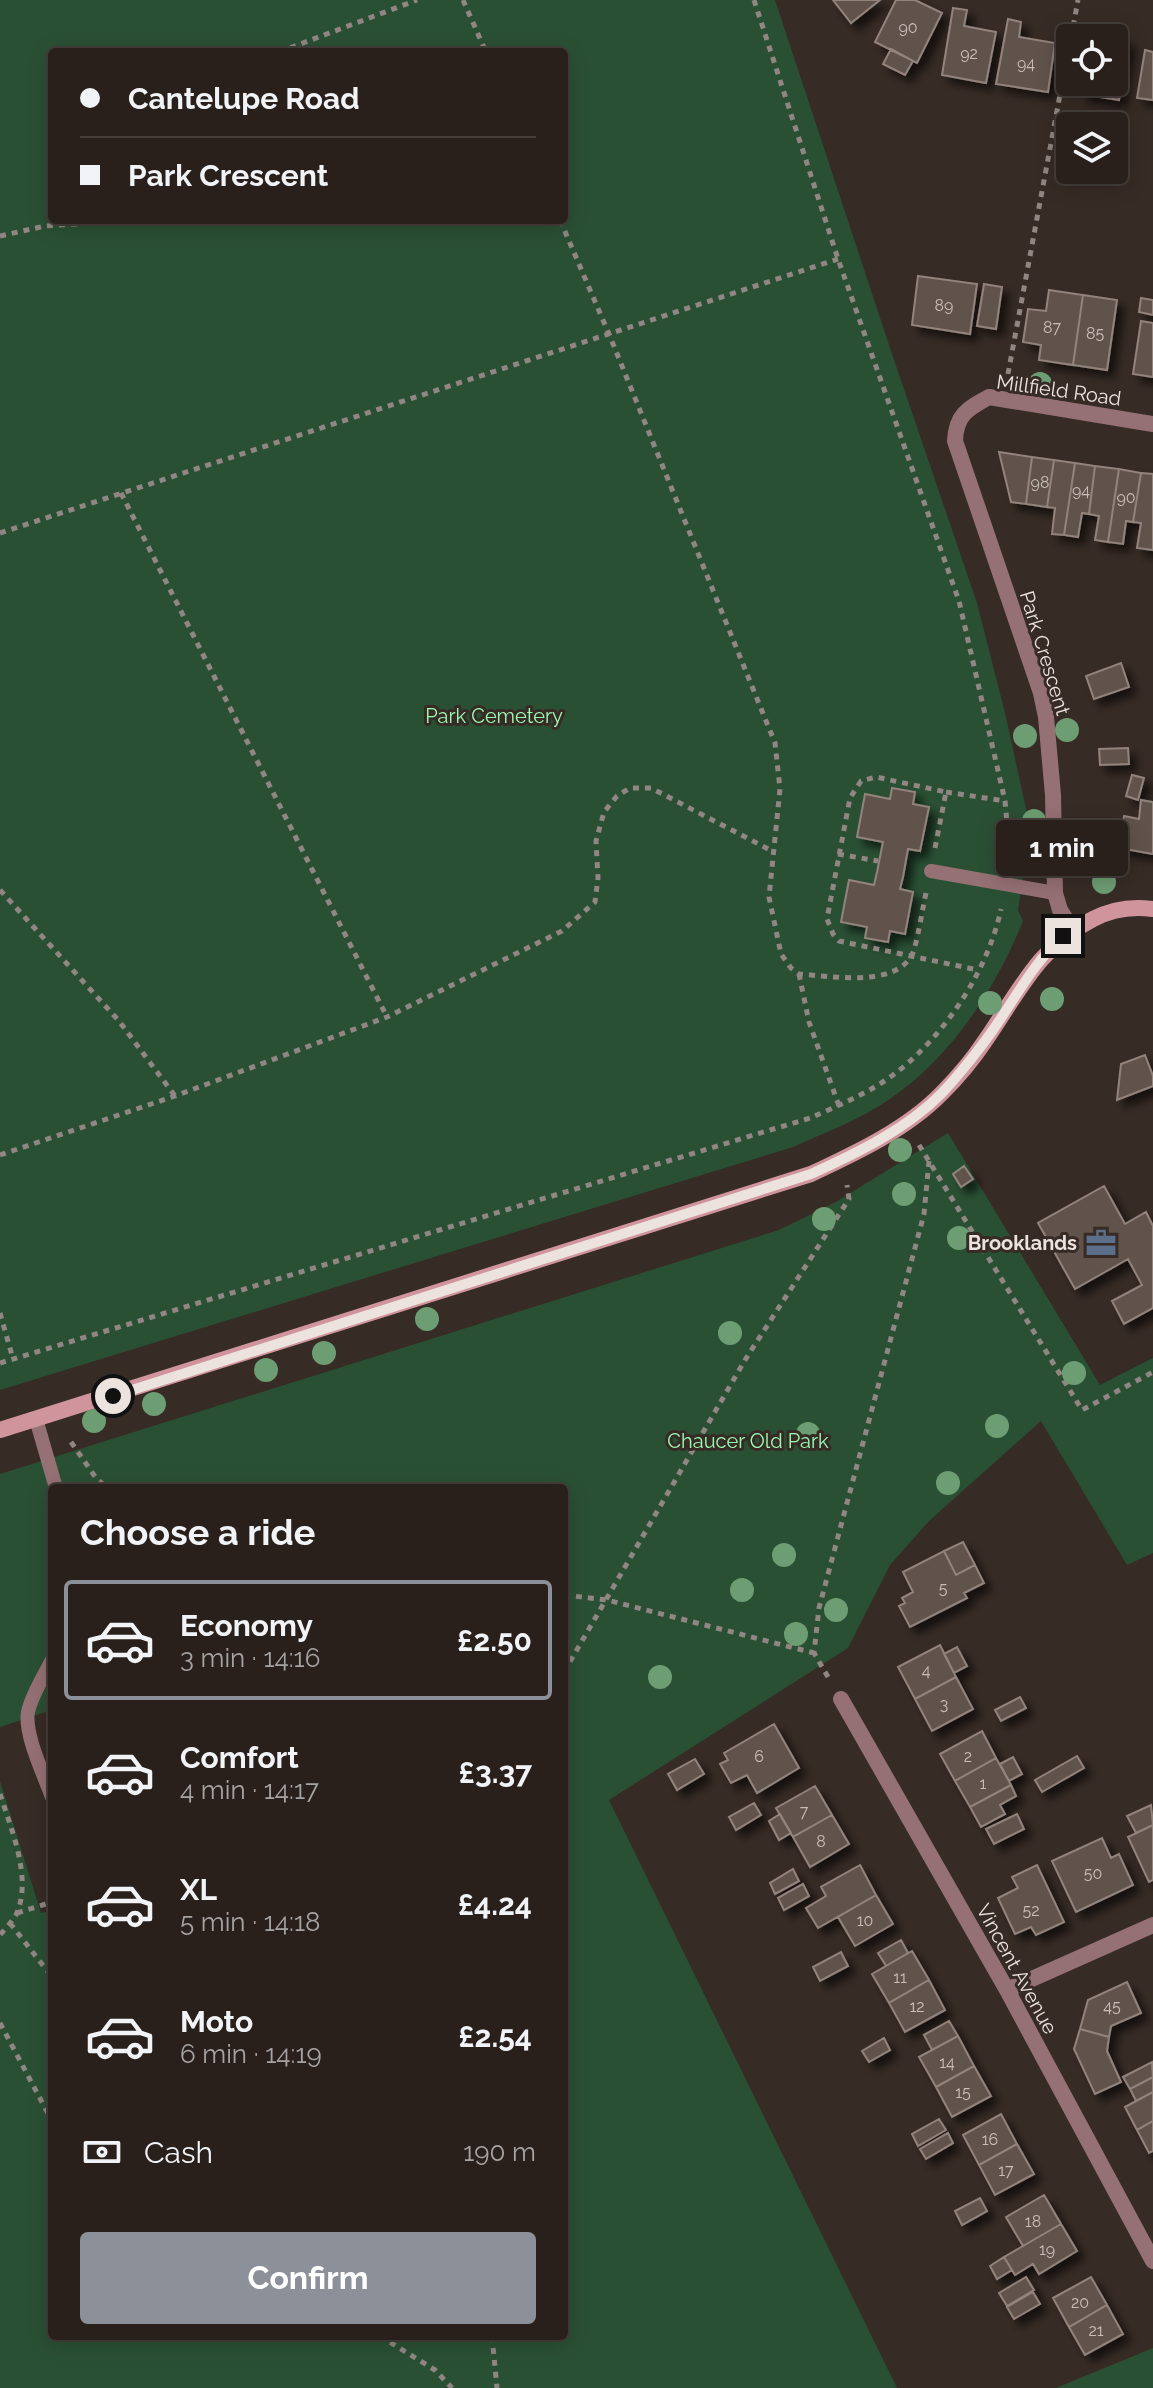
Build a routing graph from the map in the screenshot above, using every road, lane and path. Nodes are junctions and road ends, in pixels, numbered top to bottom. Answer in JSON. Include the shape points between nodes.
{"nodes":[{"id":1,"x":417,"y":0,"type":"edge"},
{"id":2,"x":463,"y":0,"type":"edge"},
{"id":3,"x":754,"y":0,"type":"edge"},
{"id":4,"x":1078,"y":0,"type":"edge"},
{"id":5,"x":1073,"y":24,"type":"edge"},
{"id":6,"x":290,"y":48,"type":"edge"},
{"id":7,"x":484,"y":48,"type":"edge"},
{"id":8,"x":1060,"y":96,"type":"edge"},
{"id":9,"x":76,"y":224,"type":"edge"},
{"id":10,"x":562,"y":224,"type":"edge"},
{"id":11,"x":0,"y":236,"type":"edge"},
{"id":12,"x":838,"y":259,"type":"junction"},
{"id":13,"x":609,"y":334,"type":"junction"},
{"id":14,"x":1004,"y":399,"type":"junction"},
{"id":15,"x":964,"y":414,"type":"joint"},
{"id":16,"x":1153,"y":424,"type":"edge"},
{"id":17,"x":121,"y":493,"type":"junction"},
{"id":18,"x":0,"y":533,"type":"edge"},
{"id":19,"x":946,"y":792,"type":"junction"},
{"id":20,"x":1005,"y":801,"type":"junction"},
{"id":21,"x":774,"y":852,"type":"junction"},
{"id":22,"x":838,"y":854,"type":"junction"},
{"id":23,"x":878,"y":861,"type":"dead end"},
{"id":24,"x":931,"y":871,"type":"junction"},
{"id":25,"x":1005,"y":884,"type":"junction"},
{"id":26,"x":0,"y":890,"type":"edge"},
{"id":27,"x":1055,"y":893,"type":"junction"},
{"id":28,"x":1153,"y":909,"type":"edge"},
{"id":29,"x":1072,"y":929,"type":"junction"},
{"id":30,"x":912,"y":956,"type":"junction"},
{"id":31,"x":978,"y":970,"type":"junction"},
{"id":32,"x":799,"y":974,"type":"junction"},
{"id":33,"x":387,"y":1017,"type":"junction"},
{"id":34,"x":175,"y":1096,"type":"junction"},
{"id":35,"x":839,"y":1106,"type":"junction"},
{"id":36,"x":0,"y":1155,"type":"edge"},
{"id":37,"x":843,"y":1159,"type":"junction"},
{"id":38,"x":0,"y":1313,"type":"edge"},
{"id":39,"x":13,"y":1359,"type":"junction"},
{"id":40,"x":0,"y":1363,"type":"edge"},
{"id":41,"x":1153,"y":1372,"type":"edge"},
{"id":42,"x":44,"y":1417,"type":"junction"},
{"id":43,"x":0,"y":1430,"type":"edge"},
{"id":44,"x":55,"y":1484,"type":"edge"},
{"id":45,"x":103,"y":1484,"type":"edge"},
{"id":46,"x":568,"y":1595,"type":"edge"},
{"id":47,"x":607,"y":1600,"type":"junction"},
{"id":48,"x":814,"y":1653,"type":"junction"},
{"id":49,"x":568,"y":1665,"type":"edge"},
{"id":50,"x":48,"y":1668,"type":"edge"},
{"id":51,"x":841,"y":1699,"type":"joint"},
{"id":52,"x":48,"y":1786,"type":"edge"},
{"id":53,"x":0,"y":1794,"type":"edge"},
{"id":54,"x":48,"y":1903,"type":"edge"},
{"id":55,"x":17,"y":1913,"type":"junction"},
{"id":56,"x":10,"y":1923,"type":"junction"},
{"id":57,"x":1153,"y":1925,"type":"edge"},
{"id":58,"x":0,"y":1935,"type":"edge"},
{"id":59,"x":48,"y":1972,"type":"edge"},
{"id":60,"x":1007,"y":1990,"type":"junction"},
{"id":61,"x":0,"y":2023,"type":"edge"},
{"id":62,"x":48,"y":2113,"type":"edge"},
{"id":63,"x":1153,"y":2261,"type":"edge"},
{"id":64,"x":386,"y":2340,"type":"edge"},
{"id":65,"x":492,"y":2340,"type":"edge"},
{"id":66,"x":452,"y":2388,"type":"edge"},
{"id":67,"x":497,"y":2388,"type":"edge"}],
"edges":[{"from":1,"to":6,"type":"path"},
{"from":2,"to":7,"type":"path"},
{"from":3,"to":12,"type":"path"},
{"from":4,"to":5,"type":"path"},
{"from":8,"to":14,"type":"path"},
{"from":9,"to":11,"type":"path"},
{"from":10,"to":13,"type":"path"},
{"from":12,"to":13,"type":"path"},
{"from":12,"to":20,"type":"path","via":[[959,601]]},
{"from":13,"to":17,"type":"path"},
{"from":13,"to":21,"type":"path","via":[[775,743],[780,789]]},
{"from":14,"to":15,"type":"street","name":"Millfield Road","via":[[989,397]]},
{"from":14,"to":16,"type":"street","name":"Millfield Road"},
{"from":15,"to":27,"type":"street","name":"Park Crescent","via":[[955,441],[1046,717]]},
{"from":17,"to":18,"type":"path"},
{"from":17,"to":33,"type":"path"},
{"from":19,"to":20,"type":"path"},
{"from":19,"to":22,"type":"path","via":[[876,777],[861,781],[850,798]]},
{"from":19,"to":24,"type":"path"},
{"from":20,"to":25,"type":"path"},
{"from":21,"to":32,"type":"path","via":[[769,897],[781,954]]},
{"from":21,"to":33,"type":"path","via":[[651,788],[630,788],[604,812],[596,841],[595,902],[562,931]]},
{"from":22,"to":23,"type":"path"},
{"from":22,"to":30,"type":"path","via":[[827,919],[833,934],[839,941]]},
{"from":24,"to":25,"type":"lane"},
{"from":24,"to":30,"type":"path"},
{"from":25,"to":27,"type":"lane"},
{"from":25,"to":31,"type":"path","via":[[993,939]]},
{"from":26,"to":34,"type":"path","via":[[119,1021]]},
{"from":27,"to":29,"type":"street","name":"Park Crescent"},
{"from":28,"to":29,"type":"street","via":[[1121,909]]},
{"from":29,"to":37,"type":"street","via":[[1043,956],[942,1093],[905,1123]]},
{"from":30,"to":31,"type":"path"},
{"from":30,"to":32,"type":"path","via":[[893,974]]},
{"from":31,"to":35,"type":"path","via":[[957,1010],[932,1040],[896,1073]]},
{"from":32,"to":35,"type":"path","via":[[809,1022]]},
{"from":33,"to":34,"type":"path"},
{"from":34,"to":36,"type":"path"},
{"from":35,"to":39,"type":"path"},
{"from":37,"to":42,"type":"street","via":[[811,1174]]},
{"from":37,"to":47,"type":"path","via":[[849,1199],[745,1360]]},
{"from":38,"to":39,"type":"path"},
{"from":39,"to":40,"type":"path"},
{"from":41,"to":48,"type":"path","via":[[1082,1410],[929,1161],[924,1214],[819,1608]]},
{"from":42,"to":43,"type":"street"},
{"from":42,"to":44,"type":"lane"},
{"from":42,"to":45,"type":"path"},
{"from":46,"to":47,"type":"path"},
{"from":47,"to":48,"type":"path"},
{"from":47,"to":49,"type":"path"},
{"from":48,"to":51,"type":"path"},
{"from":50,"to":52,"type":"lane","via":[[27,1726]]},
{"from":51,"to":60,"type":"street","name":"Vincent Avenue"},
{"from":53,"to":55,"type":"path","via":[[20,1856]]},
{"from":54,"to":55,"type":"path"},
{"from":55,"to":56,"type":"path"},
{"from":56,"to":58,"type":"path"},
{"from":56,"to":59,"type":"path"},
{"from":57,"to":60,"type":"street"},
{"from":60,"to":63,"type":"street","name":"Vincent Avenue"},
{"from":61,"to":62,"type":"path"},
{"from":64,"to":66,"type":"path","via":[[435,2370]]},
{"from":65,"to":67,"type":"path"}]}
